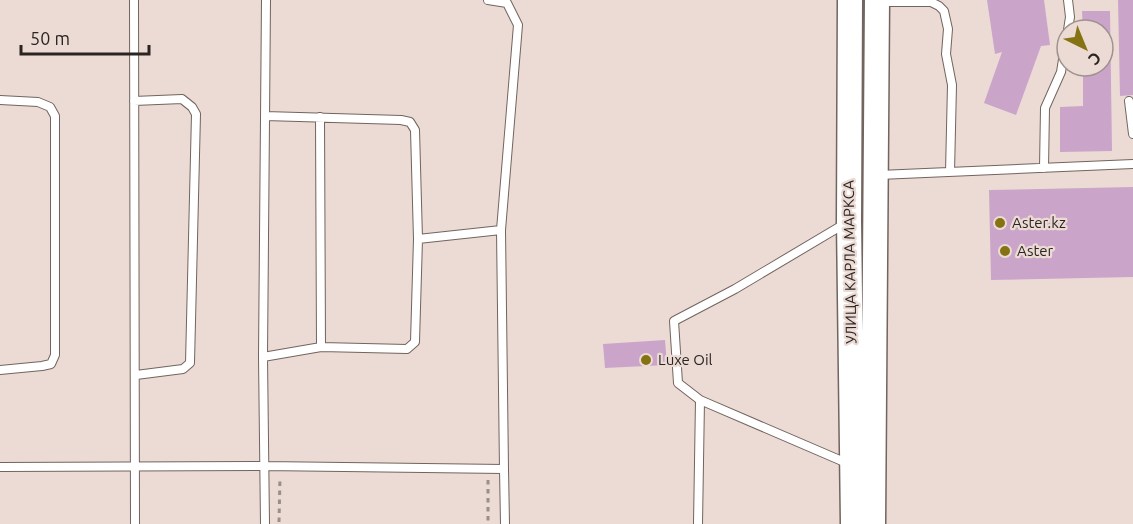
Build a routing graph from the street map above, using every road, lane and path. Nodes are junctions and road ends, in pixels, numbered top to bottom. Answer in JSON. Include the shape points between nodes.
{"nodes":[{"id":1,"x":134,"y":0,"type":"edge"},
{"id":2,"x":266,"y":0,"type":"edge"},
{"id":3,"x":488,"y":0,"type":"edge"},
{"id":4,"x":850,"y":0,"type":"edge"},
{"id":5,"x":1068,"y":0,"type":"edge"},
{"id":6,"x":877,"y":1,"type":"edge"},
{"id":7,"x":1070,"y":18,"type":"edge"},
{"id":8,"x":1058,"y":78,"type":"edge"},
{"id":9,"x":0,"y":100,"type":"edge"},
{"id":10,"x":134,"y":100,"type":"junction"},
{"id":11,"x":1129,"y":101,"type":"dead end"},
{"id":12,"x":264,"y":116,"type":"junction"},
{"id":13,"x":320,"y":117,"type":"junction"},
{"id":14,"x":1133,"y":134,"type":"edge"},
{"id":15,"x":1133,"y":164,"type":"edge"},
{"id":16,"x":1044,"y":168,"type":"junction"},
{"id":17,"x":950,"y":172,"type":"junction"},
{"id":18,"x":877,"y":175,"type":"junction"},
{"id":19,"x":849,"y":221,"type":"junction"},
{"id":20,"x":501,"y":230,"type":"junction"},
{"id":21,"x":418,"y":239,"type":"junction"},
{"id":22,"x":321,"y":347,"type":"junction"},
{"id":23,"x":263,"y":357,"type":"junction"},
{"id":24,"x":0,"y":370,"type":"edge"},
{"id":25,"x":136,"y":375,"type":"junction"},
{"id":26,"x":700,"y":400,"type":"junction"},
{"id":27,"x":853,"y":465,"type":"junction"},
{"id":28,"x":264,"y":466,"type":"junction"},
{"id":29,"x":280,"y":466,"type":"junction"},
{"id":30,"x":0,"y":467,"type":"edge"},
{"id":31,"x":136,"y":467,"type":"junction"},
{"id":32,"x":488,"y":469,"type":"junction"},
{"id":33,"x":504,"y":469,"type":"junction"},
{"id":34,"x":135,"y":524,"type":"edge"},
{"id":35,"x":265,"y":524,"type":"edge"},
{"id":36,"x":279,"y":524,"type":"edge"},
{"id":37,"x":489,"y":524,"type":"edge"},
{"id":38,"x":505,"y":524,"type":"edge"},
{"id":39,"x":698,"y":524,"type":"edge"},
{"id":40,"x":853,"y":524,"type":"edge"},
{"id":41,"x":873,"y":524,"type":"edge"}],
"edges":[{"from":1,"to":10,"type":"lane"},
{"from":2,"to":12,"type":"lane"},
{"from":3,"to":20,"type":"lane","via":[[507,3],[518,25]]},
{"from":4,"to":19,"type":"main road","name":"УЛИЦА КАРЛА МАРКСА"},
{"from":5,"to":7,"type":"lane"},
{"from":6,"to":17,"type":"lane","via":[[930,2],[944,11],[952,85]]},
{"from":6,"to":18,"type":"main road","name":"УЛИЦА КАРЛА МАРКСА"},
{"from":8,"to":16,"type":"lane","via":[[1045,108]]},
{"from":9,"to":24,"type":"lane","via":[[38,102],[50,107],[55,116],[55,355],[51,364]]},
{"from":10,"to":25,"type":"lane"},
{"from":10,"to":25,"type":"lane","via":[[182,99],[196,114],[190,363],[183,369]]},
{"from":11,"to":14,"type":"lane"},
{"from":12,"to":13,"type":"lane"},
{"from":12,"to":23,"type":"lane"},
{"from":13,"to":21,"type":"lane","via":[[410,122],[415,130]]},
{"from":13,"to":22,"type":"lane"},
{"from":15,"to":16,"type":"lane"},
{"from":16,"to":17,"type":"lane"},
{"from":17,"to":18,"type":"lane"},
{"from":18,"to":41,"type":"main road","name":"УЛИЦА КАРЛА МАРКСА"},
{"from":19,"to":26,"type":"lane","via":[[675,321],[678,383]]},
{"from":19,"to":27,"type":"main road","name":"УЛИЦА КАРЛА МАРКСА"},
{"from":20,"to":21,"type":"lane"},
{"from":20,"to":33,"type":"lane"},
{"from":21,"to":22,"type":"lane","via":[[415,342],[407,349]]},
{"from":22,"to":23,"type":"lane"},
{"from":23,"to":28,"type":"lane"},
{"from":25,"to":31,"type":"lane"},
{"from":26,"to":27,"type":"lane"},
{"from":26,"to":39,"type":"lane"},
{"from":27,"to":40,"type":"main road","name":"УЛИЦА КАРЛА МАРКСА"},
{"from":28,"to":29,"type":"lane"},
{"from":28,"to":31,"type":"lane"},
{"from":28,"to":35,"type":"lane"},
{"from":29,"to":32,"type":"lane"},
{"from":29,"to":36,"type":"path"},
{"from":30,"to":31,"type":"lane"},
{"from":31,"to":34,"type":"lane"},
{"from":32,"to":33,"type":"lane"},
{"from":32,"to":37,"type":"path"},
{"from":33,"to":38,"type":"lane"}]}
